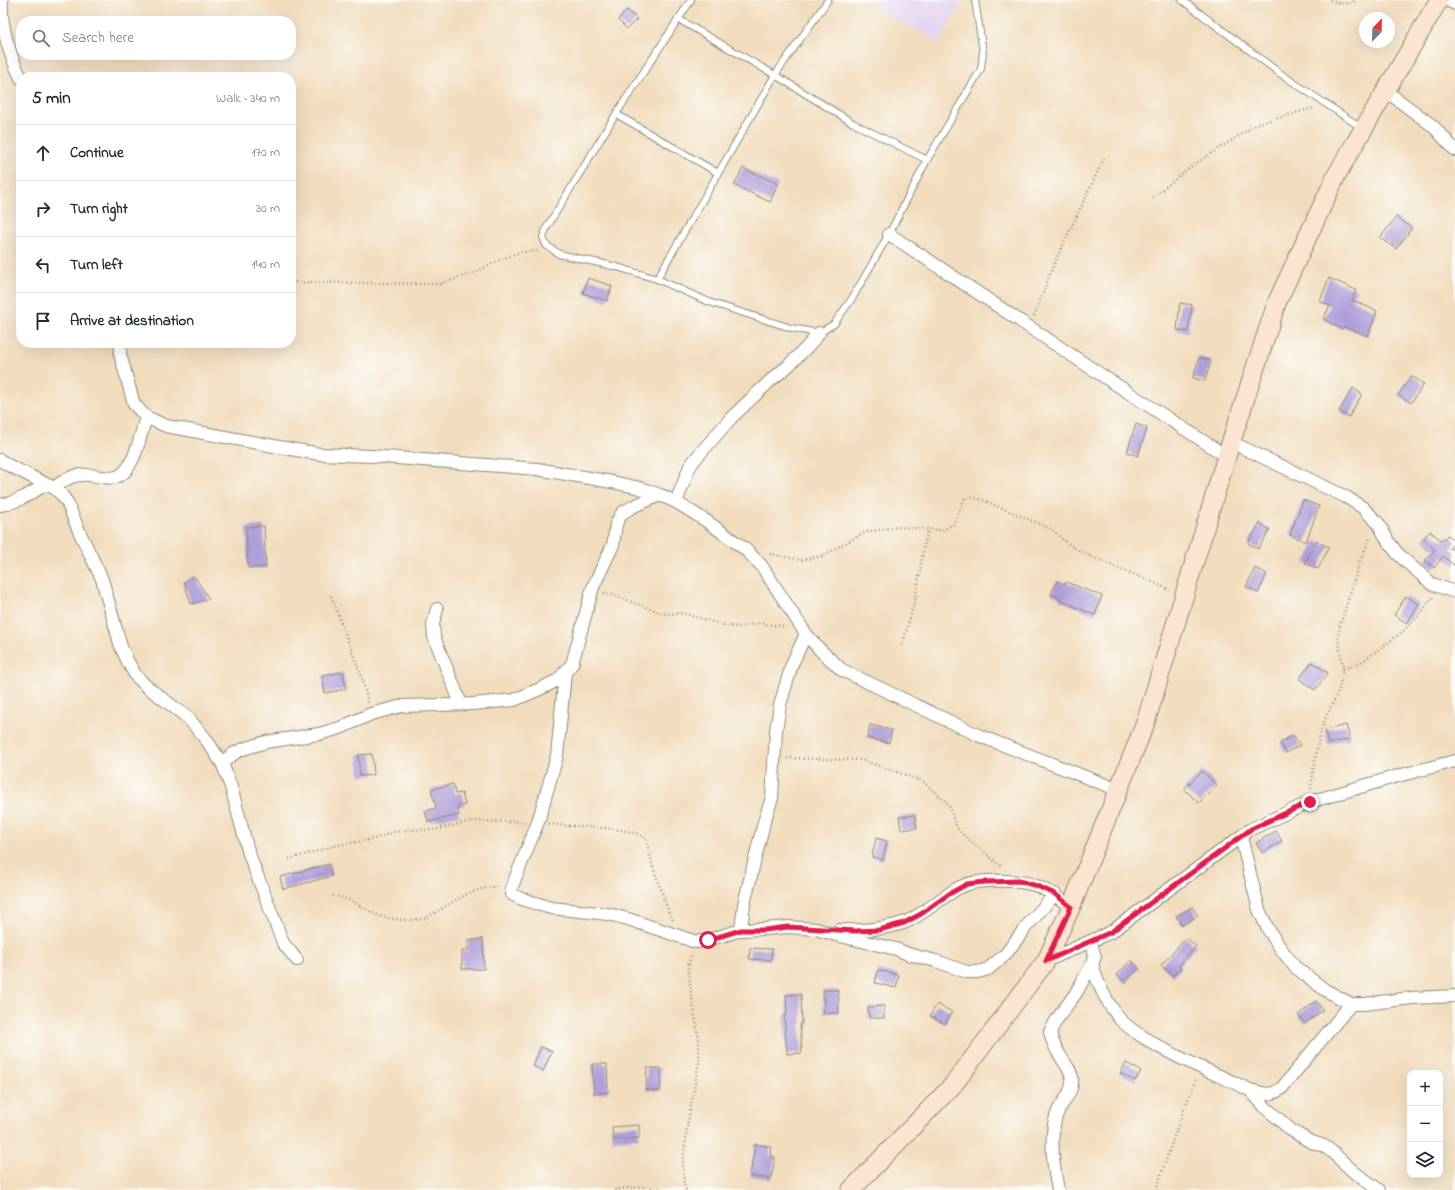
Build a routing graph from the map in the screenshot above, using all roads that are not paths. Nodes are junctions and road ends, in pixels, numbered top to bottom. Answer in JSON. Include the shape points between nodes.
{"nodes":[{"id":1,"x":2,"y":0,"type":"edge"},
{"id":2,"x":691,"y":0,"type":"edge"},
{"id":3,"x":828,"y":0,"type":"edge"},
{"id":4,"x":975,"y":0,"type":"edge"},
{"id":5,"x":1182,"y":0,"type":"edge"},
{"id":6,"x":1439,"y":0,"type":"edge"},
{"id":7,"x":1447,"y":0,"type":"edge"},
{"id":8,"x":1455,"y":4,"type":"edge"},
{"id":9,"x":678,"y":19,"type":"junction"},
{"id":10,"x":18,"y":72,"type":"edge"},
{"id":11,"x":775,"y":75,"type":"junction"},
{"id":12,"x":1386,"y":91,"type":"junction"},
{"id":13,"x":616,"y":114,"type":"junction"},
{"id":14,"x":1364,"y":130,"type":"junction"},
{"id":15,"x":1455,"y":150,"type":"edge"},
{"id":16,"x":927,"y":160,"type":"junction"},
{"id":17,"x":718,"y":173,"type":"junction"},
{"id":18,"x":889,"y":234,"type":"junction"},
{"id":19,"x":657,"y":279,"type":"junction"},
{"id":20,"x":819,"y":333,"type":"junction"},
{"id":21,"x":120,"y":348,"type":"edge"},
{"id":22,"x":146,"y":417,"type":"junction"},
{"id":23,"x":1228,"y":449,"type":"junction"},
{"id":24,"x":0,"y":460,"type":"edge"},
{"id":25,"x":50,"y":486,"type":"junction"},
{"id":26,"x":660,"y":495,"type":"junction"},
{"id":27,"x":676,"y":502,"type":"junction"},
{"id":28,"x":0,"y":506,"type":"edge"},
{"id":29,"x":1454,"y":591,"type":"edge"},
{"id":30,"x":437,"y":609,"type":"dead end"},
{"id":31,"x":804,"y":632,"type":"junction"},
{"id":32,"x":565,"y":673,"type":"junction"},
{"id":33,"x":461,"y":704,"type":"junction"},
{"id":34,"x":1455,"y":761,"type":"edge"},
{"id":35,"x":222,"y":763,"type":"junction"},
{"id":36,"x":1119,"y":790,"type":"junction"},
{"id":37,"x":1240,"y":837,"type":"junction"},
{"id":38,"x":1055,"y":894,"type":"junction"},
{"id":39,"x":1071,"y":907,"type":"junction"},
{"id":40,"x":816,"y":929,"type":"junction"},
{"id":41,"x":741,"y":930,"type":"junction"},
{"id":42,"x":1091,"y":942,"type":"junction"},
{"id":43,"x":297,"y":960,"type":"dead end"},
{"id":44,"x":1046,"y":961,"type":"junction"},
{"id":45,"x":1092,"y":964,"type":"junction"},
{"id":46,"x":1455,"y":996,"type":"edge"},
{"id":47,"x":1351,"y":1004,"type":"junction"},
{"id":48,"x":1250,"y":1090,"type":"junction"},
{"id":49,"x":851,"y":1190,"type":"edge"},
{"id":50,"x":1058,"y":1190,"type":"edge"},
{"id":51,"x":1379,"y":1190,"type":"edge"}],
"edges":[{"from":1,"to":10,"type":"street","via":[[3,29]]},
{"from":2,"to":9,"type":"lane"},
{"from":3,"to":11,"type":"lane"},
{"from":4,"to":16,"type":"lane","via":[[984,52],[981,69]]},
{"from":5,"to":14,"type":"lane","via":[[1281,74]]},
{"from":6,"to":12,"type":"main road"},
{"from":7,"to":8,"type":"street"},
{"from":9,"to":11,"type":"lane"},
{"from":9,"to":13,"type":"lane"},
{"from":11,"to":16,"type":"lane","via":[[853,122]]},
{"from":11,"to":17,"type":"lane"},
{"from":12,"to":14,"type":"main road"},
{"from":12,"to":15,"type":"street","via":[[1433,126]]},
{"from":13,"to":17,"type":"lane"},
{"from":13,"to":19,"type":"lane","via":[[543,237],[546,245],[559,254]]},
{"from":14,"to":23,"type":"main road","via":[[1337,174],[1277,302]]},
{"from":16,"to":18,"type":"lane"},
{"from":17,"to":19,"type":"lane"},
{"from":18,"to":20,"type":"lane","via":[[853,297],[834,324]]},
{"from":18,"to":23,"type":"street","via":[[1100,374]]},
{"from":19,"to":20,"type":"lane","via":[[709,302],[791,328]]},
{"from":20,"to":27,"type":"street","via":[[788,366],[731,418],[697,457],[690,466]]},
{"from":21,"to":22,"type":"street","via":[[134,404]]},
{"from":22,"to":25,"type":"street","via":[[135,455],[128,468],[121,474],[112,478],[80,475]]},
{"from":22,"to":26,"type":"street","via":[[166,426],[293,450],[537,469],[612,482]]},
{"from":23,"to":29,"type":"street","via":[[1346,497],[1362,507],[1378,523],[1397,553],[1432,584]]},
{"from":23,"to":36,"type":"main road","via":[[1145,724]]},
{"from":24,"to":25,"type":"street"},
{"from":25,"to":28,"type":"street","via":[[13,503]]},
{"from":25,"to":35,"type":"street","via":[[67,502],[102,579],[121,647],[136,676],[188,718]]},
{"from":26,"to":27,"type":"street"},
{"from":26,"to":32,"type":"street","via":[[622,513],[616,524],[613,544],[591,592],[572,664]]},
{"from":27,"to":31,"type":"street","via":[[745,549],[761,565]]},
{"from":30,"to":33,"type":"street","via":[[433,624],[434,637]]},
{"from":31,"to":36,"type":"street","via":[[842,670],[980,736]]},
{"from":31,"to":41,"type":"street","via":[[780,705],[772,798],[744,904]]},
{"from":32,"to":33,"type":"street","via":[[558,680],[514,700]]},
{"from":32,"to":41,"type":"street","via":[[557,756],[538,822],[511,889],[512,894],[552,908],[608,914],[628,919],[696,942]]},
{"from":33,"to":35,"type":"street","via":[[402,706],[371,714],[326,732],[266,742],[243,749]]},
{"from":34,"to":37,"type":"street","via":[[1310,802],[1251,829]]},
{"from":35,"to":43,"type":"street","via":[[231,787],[248,854],[283,943]]},
{"from":36,"to":39,"type":"main road"},
{"from":37,"to":42,"type":"street","via":[[1111,932]]},
{"from":37,"to":47,"type":"street","via":[[1259,910],[1280,949],[1295,966],[1325,990]]},
{"from":38,"to":39,"type":"street"},
{"from":38,"to":40,"type":"street","via":[[1019,881],[967,884],[904,923],[879,930]]},
{"from":38,"to":40,"type":"street","via":[[1005,955],[988,969],[978,972],[967,972],[896,949]]},
{"from":39,"to":44,"type":"main road"},
{"from":40,"to":41,"type":"street","via":[[788,927]]},
{"from":42,"to":44,"type":"street"},
{"from":42,"to":45,"type":"street","via":[[1094,957]]},
{"from":44,"to":49,"type":"main road","via":[[953,1085]]},
{"from":45,"to":48,"type":"street","via":[[1095,976],[1120,1019],[1142,1037],[1173,1055]]},
{"from":45,"to":50,"type":"street","via":[[1050,1032],[1072,1076],[1068,1096],[1057,1115],[1052,1142]]},
{"from":46,"to":47,"type":"street"},
{"from":47,"to":48,"type":"street","via":[[1280,1089],[1271,1094]]},
{"from":48,"to":51,"type":"street","via":[[1291,1130],[1309,1141],[1324,1146]]}]}
